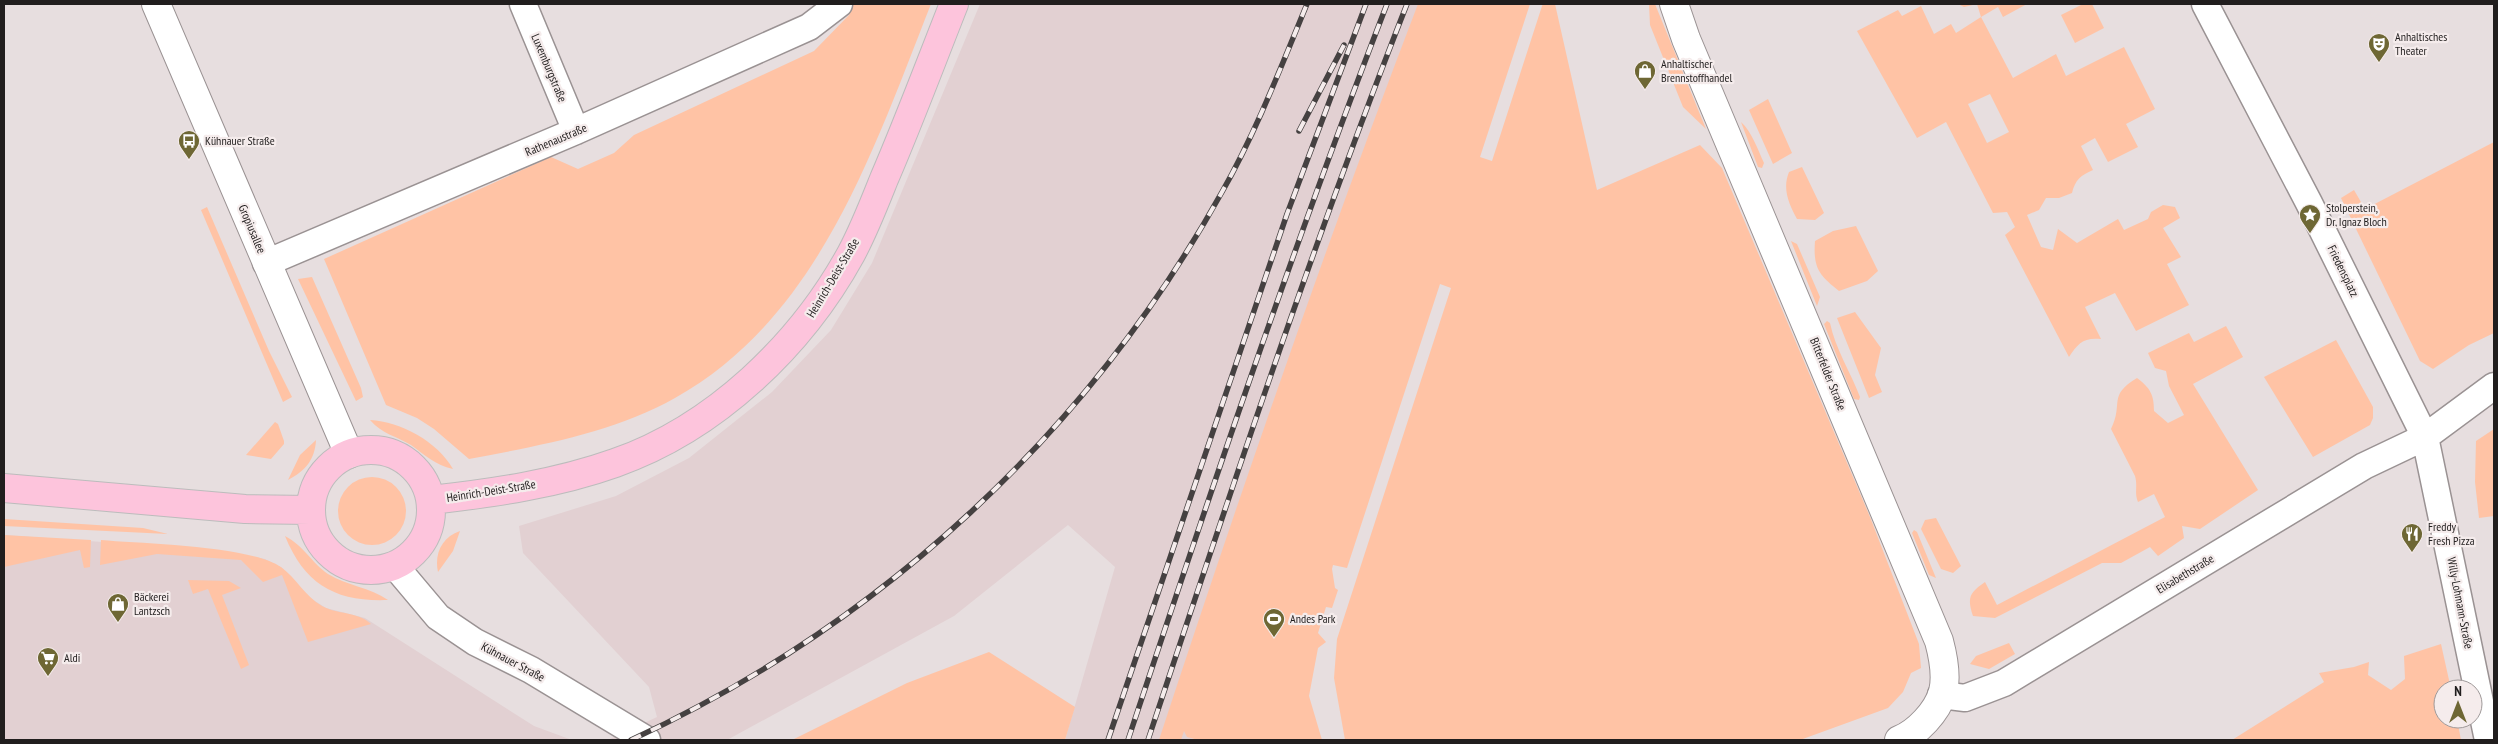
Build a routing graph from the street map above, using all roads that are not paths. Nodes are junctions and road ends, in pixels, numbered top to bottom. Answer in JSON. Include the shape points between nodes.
{"nodes":[{"id":1,"x":156,"y":4,"type":"edge"},
{"id":2,"x":523,"y":4,"type":"edge"},
{"id":3,"x":838,"y":4,"type":"edge"},
{"id":4,"x":954,"y":4,"type":"edge"},
{"id":5,"x":1674,"y":4,"type":"edge"},
{"id":6,"x":2205,"y":4,"type":"edge"},
{"id":7,"x":576,"y":131,"type":"junction"},
{"id":8,"x":266,"y":263,"type":"junction"},
{"id":9,"x":2494,"y":386,"type":"edge"},
{"id":10,"x":2426,"y":437,"type":"junction"},
{"id":11,"x":349,"y":454,"type":"junction"},
{"id":12,"x":4,"y":488,"type":"edge"},
{"id":13,"x":431,"y":500,"type":"junction"},
{"id":14,"x":311,"y":510,"type":"junction"},
{"id":15,"x":395,"y":566,"type":"junction"},
{"id":16,"x":1941,"y":695,"type":"junction"},
{"id":17,"x":1903,"y":739,"type":"edge"},
{"id":18,"x":647,"y":740,"type":"edge"},
{"id":19,"x":2488,"y":740,"type":"edge"}],
"edges":[{"from":1,"to":8,"type":"street","name":"Gropiusallee"},
{"from":2,"to":7,"type":"street","name":"Luxemburgstraße"},
{"from":3,"to":7,"type":"street","name":"Rathenaustraße","via":[[809,27]]},
{"from":4,"to":13,"type":"main road","name":"Heinrich-Deist-Straße","via":[[851,254],[817,308],[787,345],[751,381],[709,414],[663,441],[617,462],[566,478]]},
{"from":5,"to":16,"type":"street","name":"Bitterfelder Straße","via":[[1939,641],[1944,676]]},
{"from":6,"to":10,"type":"street","name":"Friedensplatz"},
{"from":7,"to":8,"type":"street","name":"Rathenaustraße"},
{"from":8,"to":11,"type":"street","name":"Gropiusallee"},
{"from":9,"to":10,"type":"street"},
{"from":10,"to":16,"type":"street","name":"Elisabethstraße","via":[[2364,466],[2004,683],[1965,698]]},
{"from":10,"to":19,"type":"street","name":"Willy-Lohmann-Straße"},
{"from":11,"to":13,"type":"main road","via":[[373,450],[401,458],[415,468]]},
{"from":11,"to":14,"type":"main road","via":[[321,476],[313,493]]},
{"from":12,"to":14,"type":"main road","via":[[245,509]]},
{"from":13,"to":15,"type":"main road","via":[[430,524],[425,539],[409,558]]},
{"from":14,"to":15,"type":"main road","via":[[316,535],[325,550],[338,561],[362,570]]},
{"from":15,"to":18,"type":"street","name":"Kühnauer Straße","via":[[438,617],[475,642],[531,670]]},
{"from":16,"to":17,"type":"street","name":"Bitterfelder Straße","via":[[1923,723]]}]}
